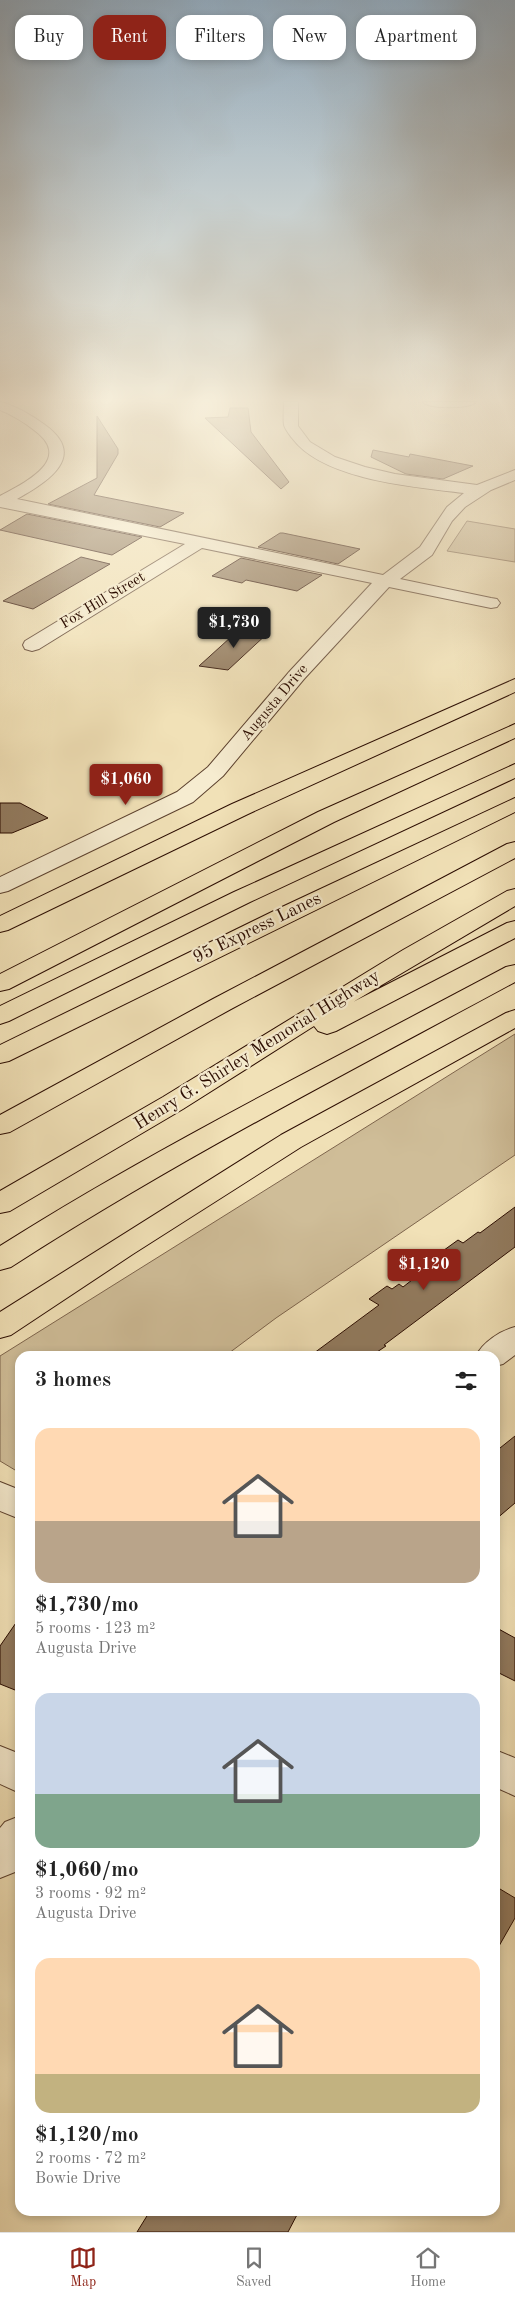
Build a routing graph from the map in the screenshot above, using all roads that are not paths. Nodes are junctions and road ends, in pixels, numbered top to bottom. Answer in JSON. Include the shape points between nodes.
{"nodes":[{"id":1,"x":26,"y":506,"type":"edge"},
{"id":2,"x":456,"y":506,"type":"edge"},
{"id":3,"x":200,"y":542,"type":"junction"},
{"id":4,"x":387,"y":581,"type":"junction"},
{"id":5,"x":491,"y":603,"type":"dead end"},
{"id":6,"x":32,"y":645,"type":"dead end"},
{"id":7,"x":515,"y":685,"type":"edge"},
{"id":8,"x":515,"y":730,"type":"edge"},
{"id":9,"x":515,"y":770,"type":"edge"},
{"id":10,"x":515,"y":804,"type":"edge"},
{"id":11,"x":515,"y":849,"type":"edge"},
{"id":12,"x":0,"y":886,"type":"edge"},
{"id":13,"x":515,"y":896,"type":"edge"},
{"id":14,"x":290,"y":912,"type":"junction"},
{"id":15,"x":0,"y":925,"type":"edge"},
{"id":16,"x":515,"y":928,"type":"edge"},
{"id":17,"x":515,"y":972,"type":"edge"},
{"id":18,"x":0,"y":984,"type":"edge"},
{"id":19,"x":0,"y":1016,"type":"edge"},
{"id":20,"x":515,"y":1018,"type":"edge"},
{"id":21,"x":0,"y":1055,"type":"edge"},
{"id":22,"x":0,"y":1076,"type":"edge"},
{"id":23,"x":173,"y":1103,"type":"junction"},
{"id":24,"x":0,"y":1126,"type":"edge"},
{"id":25,"x":0,"y":1204,"type":"edge"},
{"id":26,"x":0,"y":1260,"type":"edge"},
{"id":27,"x":0,"y":1327,"type":"edge"},
{"id":28,"x":515,"y":1338,"type":"edge"},
{"id":29,"x":498,"y":1351,"type":"edge"},
{"id":30,"x":0,"y":1495,"type":"edge"},
{"id":31,"x":15,"y":1503,"type":"edge"},
{"id":32,"x":0,"y":1763,"type":"edge"},
{"id":33,"x":500,"y":1770,"type":"edge"},
{"id":34,"x":15,"y":1772,"type":"edge"},
{"id":35,"x":515,"y":1778,"type":"edge"},
{"id":36,"x":15,"y":1841,"type":"edge"},
{"id":37,"x":0,"y":1859,"type":"edge"}],
"edges":[{"from":1,"to":3,"type":"street"},
{"from":2,"to":4,"type":"street","name":"Augusta Drive","via":[[426,551]]},
{"from":3,"to":4,"type":"street"},
{"from":3,"to":6,"type":"street","name":"Fox Hill Street"},
{"from":4,"to":5,"type":"street"},
{"from":4,"to":12,"type":"street","name":"Augusta Drive","via":[[371,594],[254,724],[213,776],[185,797]]},
{"from":7,"to":15,"type":"highway","via":[[240,809]]},
{"from":8,"to":18,"type":"highway","via":[[318,821]]},
{"from":9,"to":19,"type":"highway"},
{"from":10,"to":14,"type":"highway","name":"95 Express Lanes"},
{"from":11,"to":24,"type":"highway"},
{"from":13,"to":23,"type":"highway","name":"Henry G. Shirley Memorial Highway"},
{"from":14,"to":21,"type":"highway","name":"95 Express Lanes"},
{"from":14,"to":22,"type":"highway"},
{"from":16,"to":23,"type":"highway","via":[[341,1020]]},
{"from":17,"to":26,"type":"highway","via":[[235,1120],[38,1234]]},
{"from":20,"to":27,"type":"highway","via":[[291,1141]]},
{"from":23,"to":25,"type":"highway","name":"Henry G. Shirley Memorial Highway"},
{"from":28,"to":29,"type":"street"},
{"from":30,"to":31,"type":"street"},
{"from":32,"to":34,"type":"street"},
{"from":33,"to":35,"type":"street"},
{"from":36,"to":37,"type":"street"}]}
